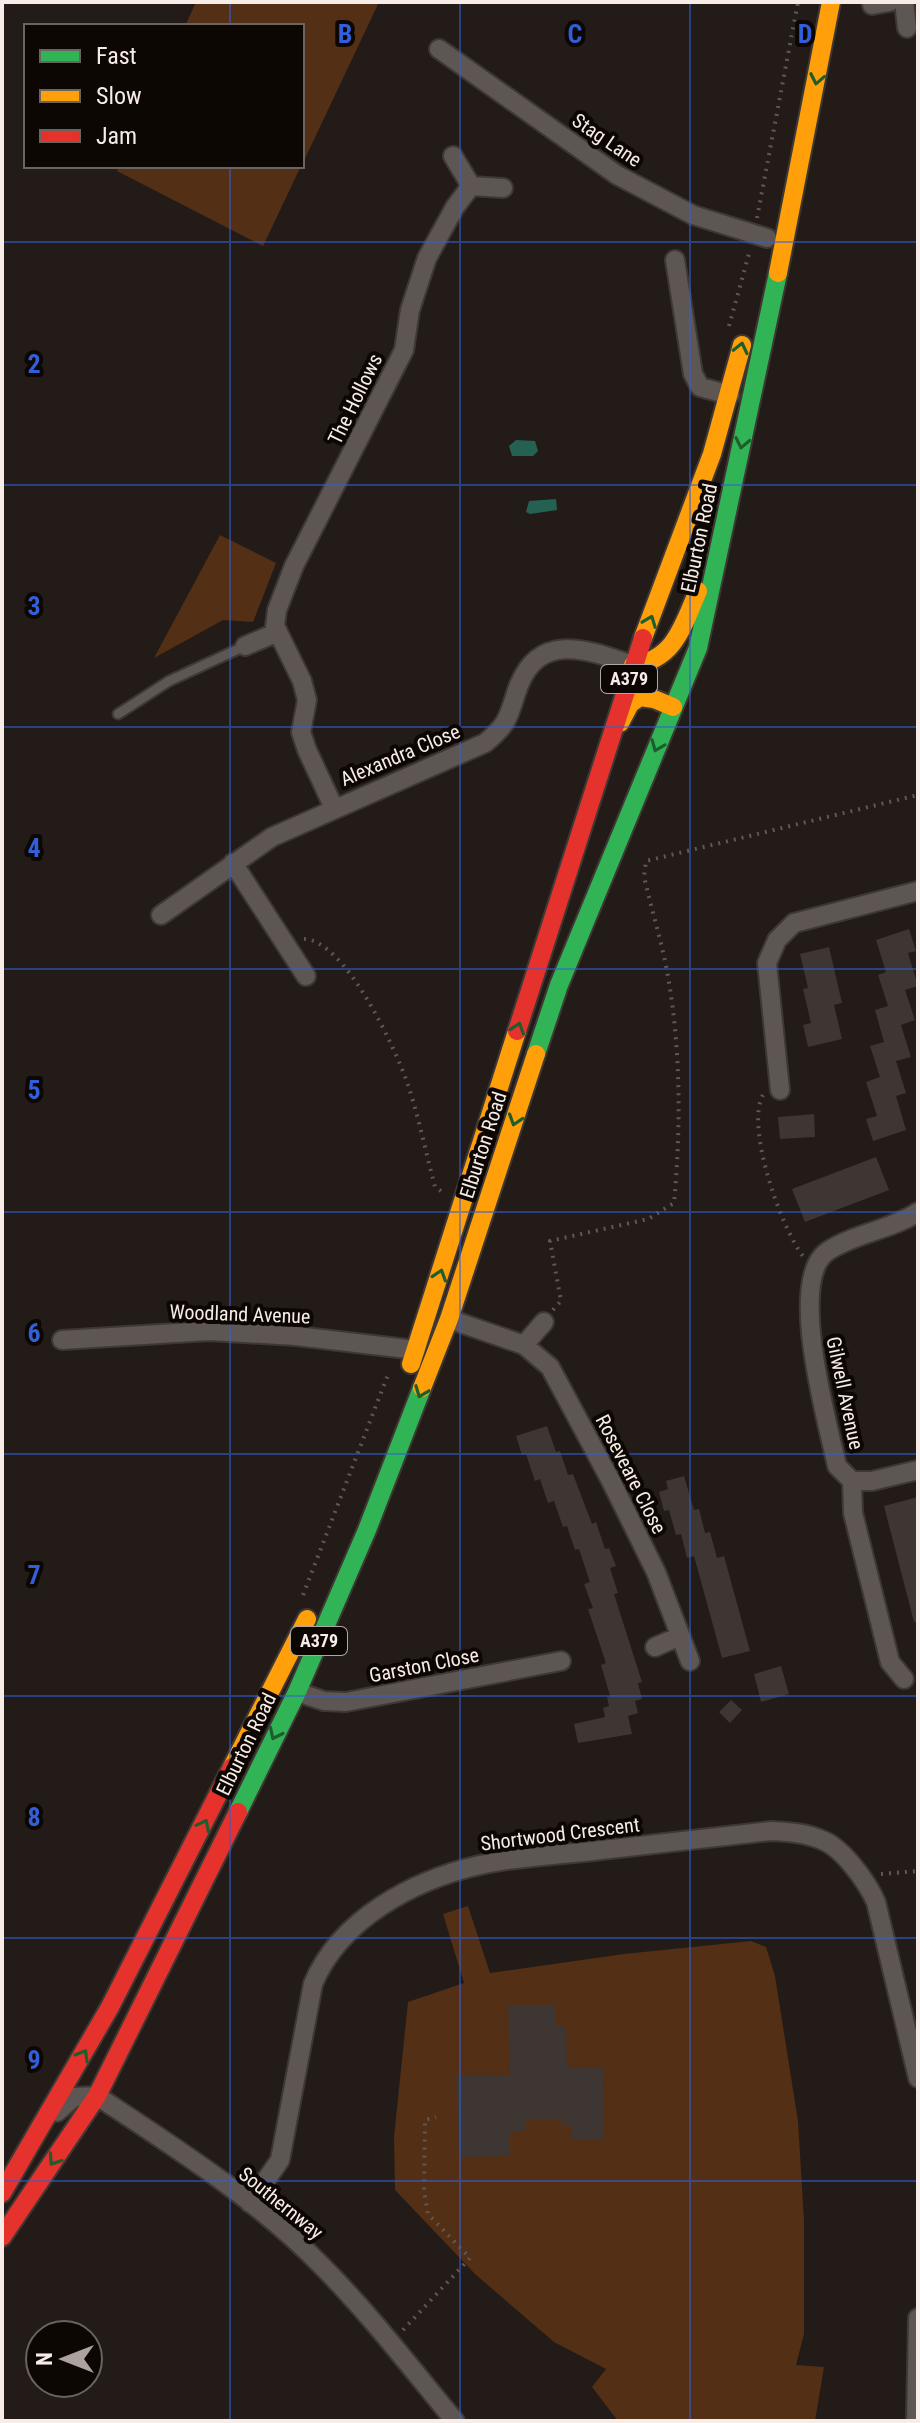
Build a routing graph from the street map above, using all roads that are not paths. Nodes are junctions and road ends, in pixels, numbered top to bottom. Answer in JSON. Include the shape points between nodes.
{"nodes":[{"id":1,"x":813,"y":2,"type":"edge"},
{"id":2,"x":831,"y":2,"type":"edge"},
{"id":3,"x":904,"y":2,"type":"edge"},
{"id":4,"x":907,"y":28,"type":"dead end"},
{"id":5,"x":439,"y":49,"type":"dead end"},
{"id":6,"x":453,"y":156,"type":"dead end"},
{"id":7,"x":471,"y":186,"type":"junction"},
{"id":8,"x":503,"y":188,"type":"dead end"},
{"id":9,"x":761,"y":242,"type":"joint"},
{"id":10,"x":675,"y":260,"type":"dead end"},
{"id":11,"x":747,"y":324,"type":"dead end"},
{"id":12,"x":730,"y":395,"type":"junction"},
{"id":13,"x":719,"y":550,"type":"junction"},
{"id":14,"x":278,"y":632,"type":"junction"},
{"id":15,"x":245,"y":646,"type":"joint"},
{"id":16,"x":633,"y":665,"type":"junction"},
{"id":17,"x":673,"y":707,"type":"junction"},
{"id":18,"x":118,"y":714,"type":"dead end"},
{"id":19,"x":598,"y":777,"type":"junction"},
{"id":20,"x":334,"y":808,"type":"junction"},
{"id":21,"x":233,"y":863,"type":"junction"},
{"id":22,"x":918,"y":891,"type":"edge"},
{"id":23,"x":161,"y":915,"type":"dead end"},
{"id":24,"x":306,"y":976,"type":"dead end"},
{"id":25,"x":780,"y":1090,"type":"road end"},
{"id":26,"x":918,"y":1212,"type":"edge"},
{"id":27,"x":449,"y":1319,"type":"junction"},
{"id":28,"x":544,"y":1322,"type":"road end"},
{"id":29,"x":62,"y":1340,"type":"dead end"},
{"id":30,"x":524,"y":1345,"type":"junction"},
{"id":31,"x":408,"y":1349,"type":"junction"},
{"id":32,"x":405,"y":1379,"type":"dead end"},
{"id":33,"x":918,"y":1470,"type":"edge"},
{"id":34,"x":852,"y":1481,"type":"junction"},
{"id":35,"x":306,"y":1605,"type":"road end"},
{"id":36,"x":680,"y":1636,"type":"junction"},
{"id":37,"x":655,"y":1647,"type":"dead end"},
{"id":38,"x":561,"y":1661,"type":"dead end"},
{"id":39,"x":690,"y":1661,"type":"dead end"},
{"id":40,"x":904,"y":1679,"type":"dead end"},
{"id":41,"x":297,"y":1692,"type":"junction"},
{"id":42,"x":918,"y":2078,"type":"edge"},
{"id":43,"x":97,"y":2096,"type":"junction"},
{"id":44,"x":43,"y":2126,"type":"junction"},
{"id":45,"x":2,"y":2193,"type":"edge"},
{"id":46,"x":250,"y":2203,"type":"junction"},
{"id":47,"x":2,"y":2237,"type":"edge"},
{"id":48,"x":918,"y":2318,"type":"edge"},
{"id":49,"x":455,"y":2421,"type":"edge"},
{"id":50,"x":916,"y":2421,"type":"edge"}],
"edges":[{"from":1,"to":9,"type":"main road"},
{"from":2,"to":13,"type":"main road","name":"Elburton Road","number":"A379","one_way":true},
{"from":3,"to":4,"type":"street"},
{"from":5,"to":9,"type":"street","name":"Stag Lane","via":[[617,175],[693,215]]},
{"from":6,"to":7,"type":"street"},
{"from":7,"to":8,"type":"street"},
{"from":7,"to":14,"type":"street","name":"The Hollows","via":[[427,258],[404,350],[283,590]]},
{"from":10,"to":12,"type":"street","via":[[693,374],[700,387]]},
{"from":12,"to":11,"type":"main road","name":"Elburton Road","number":"A379","one_way":true},
{"from":16,"to":12,"type":"main road","name":"Elburton Road","number":"A379","one_way":true},
{"from":13,"to":16,"type":"main road","number":"A379","via":[[667,654]]},
{"from":13,"to":17,"type":"main road","name":"Elburton Road","number":"A379","via":[[698,648]]},
{"from":14,"to":15,"type":"street"},
{"from":14,"to":20,"type":"street","via":[[307,700],[301,732]]},
{"from":15,"to":18,"type":"lane","via":[[169,681]]},
{"from":16,"to":19,"type":"main road","name":"Elburton Road","number":"A379"},
{"from":16,"to":20,"type":"street","name":"Alexandra Close","via":[[598,653],[554,650],[529,666],[512,713],[485,743]]},
{"from":17,"to":19,"type":"main road","number":"A379","via":[[646,696],[628,703]]},
{"from":17,"to":27,"type":"main road","name":"Elburton Road","number":"A379","one_way":true,"via":[[559,985]]},
{"from":31,"to":19,"type":"main road","name":"Elburton Road","number":"A379","one_way":true,"via":[[462,1205]]},
{"from":20,"to":21,"type":"street","name":"Alexandra Close","via":[[272,837]]},
{"from":21,"to":23,"type":"street","name":"Alexandra Close"},
{"from":21,"to":24,"type":"street"},
{"from":22,"to":25,"type":"street","via":[[794,923],[777,940],[767,963]]},
{"from":26,"to":34,"type":"street","name":"Gilwell Avenue","via":[[826,1252],[814,1270],[810,1335],[837,1466]]},
{"from":27,"to":30,"type":"street","name":"Roseveare Close"},
{"from":27,"to":41,"type":"main road","name":"Elburton Road","number":"A379","one_way":true},
{"from":28,"to":30,"type":"street"},
{"from":29,"to":31,"type":"street","name":"Woodland Avenue","via":[[209,1331]]},
{"from":30,"to":36,"type":"street","name":"Roseveare Close","via":[[550,1367],[568,1398],[656,1572]]},
{"from":31,"to":32,"type":"main road","name":"Elburton Road","number":"A379"},
{"from":33,"to":34,"type":"street"},
{"from":34,"to":40,"type":"street","name":"Gilwell Avenue","via":[[853,1513],[886,1648]]},
{"from":44,"to":35,"type":"main road","name":"Elburton Road","number":"A379","one_way":true,"via":[[118,1993],[268,1700]]},
{"from":36,"to":37,"type":"street"},
{"from":36,"to":39,"type":"street","name":"Roseveare Close"},
{"from":38,"to":41,"type":"street","name":"Garston Close","via":[[346,1702]]},
{"from":41,"to":43,"type":"main road","name":"Elburton Road","number":"A379","one_way":true},
{"from":42,"to":46,"type":"street","name":"Shortwood Crescent","via":[[876,1902],[867,1882],[826,1841],[771,1831],[480,1864],[419,1886],[361,1918],[322,1962],[313,1984],[280,2160]]},
{"from":43,"to":44,"type":"street","via":[[74,2097]]},
{"from":43,"to":46,"type":"street","name":"Southernway"},
{"from":43,"to":47,"type":"main road","name":"Elburton Road","number":"A379","one_way":true},
{"from":44,"to":45,"type":"main road","name":"Elburton Road","number":"A379"},
{"from":46,"to":49,"type":"street","name":"Southernway","via":[[320,2263]]},
{"from":48,"to":50,"type":"street"}]}
